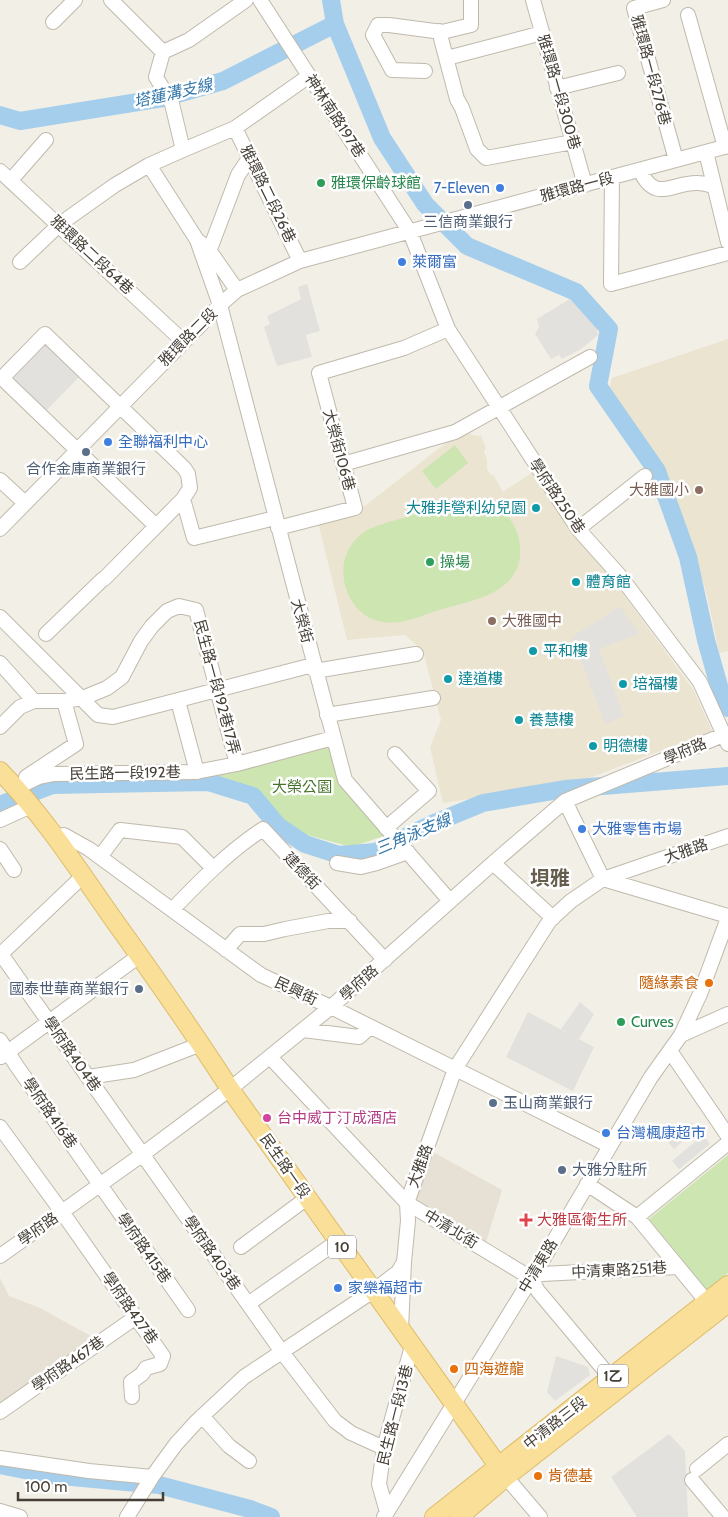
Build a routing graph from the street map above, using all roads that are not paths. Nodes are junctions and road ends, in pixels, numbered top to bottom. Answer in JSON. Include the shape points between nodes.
{"nodes":[{"id":1,"x":75,"y":0,"type":"edge"},
{"id":2,"x":111,"y":0,"type":"edge"},
{"id":3,"x":246,"y":0,"type":"edge"},
{"id":4,"x":260,"y":0,"type":"edge"},
{"id":5,"x":472,"y":0,"type":"edge"},
{"id":6,"x":533,"y":0,"type":"edge"},
{"id":7,"x":662,"y":0,"type":"edge"},
{"id":8,"x":688,"y":15,"type":"dead end"},
{"id":9,"x":53,"y":22,"type":"dead end"},
{"id":10,"x":439,"y":31,"type":"junction"},
{"id":11,"x":542,"y":33,"type":"junction"},
{"id":12,"x":163,"y":52,"type":"junction"},
{"id":13,"x":446,"y":58,"type":"junction"},
{"id":14,"x":425,"y":72,"type":"dead end"},
{"id":15,"x":618,"y":73,"type":"dead end"},
{"id":16,"x":309,"y":76,"type":"junction"},
{"id":17,"x":558,"y":88,"type":"junction"},
{"id":18,"x":235,"y":128,"type":"junction"},
{"id":19,"x":46,"y":140,"type":"dead end"},
{"id":20,"x":573,"y":142,"type":"junction"},
{"id":21,"x":727,"y":147,"type":"edge"},
{"id":22,"x":183,"y":150,"type":"junction"},
{"id":23,"x":706,"y":152,"type":"junction"},
{"id":24,"x":250,"y":157,"type":"junction"},
{"id":25,"x":676,"y":160,"type":"junction"},
{"id":26,"x":149,"y":164,"type":"junction"},
{"id":27,"x":640,"y":170,"type":"junction"},
{"id":28,"x":5,"y":175,"type":"edge"},
{"id":29,"x":612,"y":177,"type":"junction"},
{"id":30,"x":585,"y":185,"type":"junction"},
{"id":31,"x":714,"y":186,"type":"junction"},
{"id":32,"x":60,"y":224,"type":"junction"},
{"id":33,"x":427,"y":227,"type":"joint"},
{"id":34,"x":410,"y":232,"type":"junction"},
{"id":35,"x":728,"y":242,"type":"edge"},
{"id":36,"x":728,"y":253,"type":"edge"},
{"id":37,"x":207,"y":256,"type":"junction"},
{"id":38,"x":300,"y":261,"type":"junction"},
{"id":39,"x":20,"y":262,"type":"dead end"},
{"id":40,"x":237,"y":290,"type":"junction"},
{"id":41,"x":220,"y":305,"type":"junction"},
{"id":42,"x":448,"y":329,"type":"junction"},
{"id":43,"x":184,"y":341,"type":"junction"},
{"id":44,"x":590,"y":357,"type":"dead end"},
{"id":45,"x":120,"y":406,"type":"junction"},
{"id":46,"x":498,"y":408,"type":"junction"},
{"id":47,"x":78,"y":451,"type":"junction"},
{"id":48,"x":343,"y":464,"type":"junction"},
{"id":49,"x":645,"y":476,"type":"dead end"},
{"id":50,"x":0,"y":480,"type":"edge"},
{"id":51,"x":183,"y":499,"type":"junction"},
{"id":52,"x":25,"y":503,"type":"junction"},
{"id":53,"x":276,"y":523,"type":"junction"},
{"id":54,"x":156,"y":526,"type":"junction"},
{"id":55,"x":0,"y":529,"type":"edge"},
{"id":56,"x":578,"y":529,"type":"junction"},
{"id":57,"x":0,"y":617,"type":"edge"},
{"id":58,"x":46,"y":634,"type":"dead end"},
{"id":59,"x":416,"y":654,"type":"dead end"},
{"id":60,"x":0,"y":663,"type":"edge"},
{"id":61,"x":314,"y":668,"type":"junction"},
{"id":62,"x":217,"y":690,"type":"junction"},
{"id":63,"x":83,"y":698,"type":"junction"},
{"id":64,"x":433,"y":698,"type":"dead end"},
{"id":65,"x":34,"y":700,"type":"junction"},
{"id":66,"x":64,"y":701,"type":"junction"},
{"id":67,"x":178,"y":701,"type":"junction"},
{"id":68,"x":327,"y":715,"type":"junction"},
{"id":69,"x":0,"y":727,"type":"edge"},
{"id":70,"x":727,"y":737,"type":"edge"},
{"id":71,"x":333,"y":738,"type":"junction"},
{"id":72,"x":396,"y":754,"type":"dead end"},
{"id":73,"x":237,"y":764,"type":"junction"},
{"id":74,"x":0,"y":771,"type":"edge"},
{"id":75,"x":197,"y":772,"type":"junction"},
{"id":76,"x":15,"y":787,"type":"junction"},
{"id":77,"x":565,"y":801,"type":"junction"},
{"id":78,"x":31,"y":806,"type":"junction"},
{"id":79,"x":0,"y":820,"type":"edge"},
{"id":80,"x":388,"y":830,"type":"junction"},
{"id":81,"x":728,"y":836,"type":"edge"},
{"id":82,"x":56,"y":837,"type":"junction"},
{"id":83,"x":0,"y":849,"type":"edge"},
{"id":84,"x":406,"y":851,"type":"junction"},
{"id":85,"x":100,"y":857,"type":"junction"},
{"id":86,"x":336,"y":863,"type":"dead end"},
{"id":87,"x":493,"y":863,"type":"junction"},
{"id":88,"x":213,"y":868,"type":"junction"},
{"id":89,"x":14,"y":870,"type":"dead end"},
{"id":90,"x":83,"y":876,"type":"junction"},
{"id":91,"x":603,"y":879,"type":"junction"},
{"id":92,"x":450,"y":901,"type":"junction"},
{"id":93,"x":172,"y":910,"type":"junction"},
{"id":94,"x":728,"y":917,"type":"edge"},
{"id":95,"x":553,"y":918,"type":"junction"},
{"id":96,"x":350,"y":921,"type":"junction"},
{"id":97,"x":726,"y":934,"type":"edge"},
{"id":98,"x":226,"y":950,"type":"junction"},
{"id":99,"x":139,"y":956,"type":"junction"},
{"id":100,"x":385,"y":960,"type":"junction"},
{"id":101,"x":331,"y":1007,"type":"junction"},
{"id":102,"x":728,"y":1014,"type":"edge"},
{"id":103,"x":48,"y":1021,"type":"junction"},
{"id":104,"x":370,"y":1027,"type":"junction"},
{"id":105,"x":303,"y":1030,"type":"junction"},
{"id":106,"x":680,"y":1035,"type":"junction"},
{"id":107,"x":201,"y":1044,"type":"junction"},
{"id":108,"x":2,"y":1050,"type":"edge"},
{"id":109,"x":670,"y":1051,"type":"junction"},
{"id":110,"x":270,"y":1057,"type":"junction"},
{"id":111,"x":455,"y":1069,"type":"junction"},
{"id":112,"x":88,"y":1077,"type":"junction"},
{"id":113,"x":230,"y":1089,"type":"junction"},
{"id":114,"x":0,"y":1127,"type":"edge"},
{"id":115,"x":728,"y":1136,"type":"edge"},
{"id":116,"x":728,"y":1143,"type":"edge"},
{"id":117,"x":610,"y":1146,"type":"junction"},
{"id":118,"x":143,"y":1154,"type":"junction"},
{"id":119,"x":587,"y":1184,"type":"junction"},
{"id":120,"x":100,"y":1185,"type":"junction"},
{"id":121,"x":307,"y":1198,"type":"junction"},
{"id":122,"x":407,"y":1203,"type":"junction"},
{"id":123,"x":62,"y":1212,"type":"junction"},
{"id":124,"x":637,"y":1217,"type":"junction"},
{"id":125,"x":338,"y":1241,"type":"junction"},
{"id":126,"x":241,"y":1247,"type":"dead end"},
{"id":127,"x":0,"y":1256,"type":"edge"},
{"id":128,"x":404,"y":1262,"type":"junction"},
{"id":129,"x":678,"y":1267,"type":"junction"},
{"id":130,"x":531,"y":1278,"type":"junction"},
{"id":131,"x":728,"y":1285,"type":"edge"},
{"id":132,"x":373,"y":1291,"type":"junction"},
{"id":133,"x":707,"y":1302,"type":"junction"},
{"id":134,"x":728,"y":1303,"type":"edge"},
{"id":135,"x":248,"y":1304,"type":"junction"},
{"id":136,"x":188,"y":1310,"type":"dead end"},
{"id":137,"x":136,"y":1317,"type":"junction"},
{"id":138,"x":401,"y":1330,"type":"junction"},
{"id":139,"x":412,"y":1346,"type":"junction"},
{"id":140,"x":282,"y":1352,"type":"junction"},
{"id":141,"x":610,"y":1378,"type":"junction"},
{"id":142,"x":132,"y":1397,"type":"dead end"},
{"id":143,"x":453,"y":1404,"type":"junction"},
{"id":144,"x":0,"y":1412,"type":"edge"},
{"id":145,"x":202,"y":1416,"type":"junction"},
{"id":146,"x":728,"y":1444,"type":"edge"},
{"id":147,"x":384,"y":1448,"type":"junction"},
{"id":148,"x":0,"y":1458,"type":"edge"},
{"id":149,"x":249,"y":1461,"type":"dead end"},
{"id":150,"x":502,"y":1472,"type":"junction"},
{"id":151,"x":152,"y":1477,"type":"junction"},
{"id":152,"x":0,"y":1511,"type":"edge"},
{"id":153,"x":724,"y":1513,"type":"edge"},
{"id":154,"x":386,"y":1514,"type":"edge"},
{"id":155,"x":133,"y":1515,"type":"edge"},
{"id":156,"x":20,"y":1517,"type":"edge"},
{"id":157,"x":434,"y":1517,"type":"edge"},
{"id":158,"x":459,"y":1517,"type":"edge"},
{"id":159,"x":540,"y":1517,"type":"edge"}],
"edges":[{"from":1,"to":9,"type":"street"},
{"from":2,"to":12,"type":"street"},
{"from":3,"to":12,"type":"street","via":[[190,40]]},
{"from":4,"to":16,"type":"street","name":"神林南路197巷"},
{"from":5,"to":10,"type":"street","via":[[471,25]]},
{"from":6,"to":11,"type":"street","name":"雅環路一段300巷"},
{"from":7,"to":25,"type":"street","name":"雅環路一段276巷","via":[[634,8]]},
{"from":8,"to":21,"type":"street"},
{"from":10,"to":13,"type":"street"},
{"from":10,"to":14,"type":"street","via":[[378,25],[374,35],[392,70]]},
{"from":11,"to":13,"type":"street"},
{"from":11,"to":17,"type":"street","name":"雅環路一段300巷"},
{"from":12,"to":22,"type":"street","via":[[156,77],[172,104]]},
{"from":13,"to":20,"type":"street","via":[[457,99],[477,149],[486,158]]},
{"from":15,"to":17,"type":"street"},
{"from":16,"to":18,"type":"street","name":"雅環路二段26巷"},
{"from":16,"to":34,"type":"street","name":"神林南路197巷"},
{"from":17,"to":20,"type":"street","name":"雅環路一段300巷"},
{"from":18,"to":22,"type":"street","name":"雅環路二段26巷"},
{"from":18,"to":24,"type":"street","name":"雅環路二段26巷"},
{"from":19,"to":28,"type":"street"},
{"from":20,"to":30,"type":"street","name":"雅環路一段300巷"},
{"from":21,"to":23,"type":"street","name":"雅環路一段"},
{"from":22,"to":26,"type":"street","name":"雅環路二段26巷"},
{"from":23,"to":25,"type":"street","name":"雅環路一段"},
{"from":23,"to":31,"type":"street"},
{"from":24,"to":37,"type":"street","via":[[238,175]]},
{"from":24,"to":38,"type":"street","name":"雅環路二段26巷"},
{"from":25,"to":27,"type":"street","name":"雅環路一段"},
{"from":26,"to":32,"type":"street","name":"雅環路二段26巷"},
{"from":26,"to":37,"type":"street"},
{"from":27,"to":29,"type":"street","name":"雅環路一段"},
{"from":27,"to":31,"type":"street","via":[[646,183],[660,190],[698,182]]},
{"from":28,"to":32,"type":"street","name":"雅環路二段64巷"},
{"from":29,"to":30,"type":"street","name":"雅環路一段"},
{"from":29,"to":36,"type":"street","via":[[611,284]]},
{"from":30,"to":33,"type":"street","name":"雅環路一段"},
{"from":31,"to":35,"type":"street"},
{"from":32,"to":39,"type":"street","name":"雅環路二段26巷"},
{"from":32,"to":43,"type":"street","name":"雅環路二段64巷"},
{"from":33,"to":34,"type":"street","name":"雅環路二段"},
{"from":34,"to":38,"type":"street","name":"雅環路二段"},
{"from":34,"to":42,"type":"street","name":"學府路250巷"},
{"from":37,"to":40,"type":"street"},
{"from":37,"to":41,"type":"street","name":"大榮街"},
{"from":38,"to":40,"type":"street","name":"雅環路二段"},
{"from":40,"to":41,"type":"street","name":"雅環路二段"},
{"from":41,"to":43,"type":"street","name":"雅環路二段"},
{"from":41,"to":53,"type":"street","name":"大榮街"},
{"from":42,"to":46,"type":"street","name":"學府路250巷"},
{"from":42,"to":48,"type":"street","name":"大榮街106巷","via":[[404,348],[319,373]]},
{"from":43,"to":45,"type":"street","name":"雅環路二段"},
{"from":44,"to":46,"type":"street"},
{"from":45,"to":47,"type":"street","name":"雅環路二段"},
{"from":45,"to":47,"type":"street","via":[[45,334],[2,378]]},
{"from":45,"to":51,"type":"street","via":[[184,468],[190,488]]},
{"from":46,"to":48,"type":"street","via":[[455,432]]},
{"from":46,"to":56,"type":"street","name":"學府路250巷"},
{"from":47,"to":52,"type":"street","name":"雅環路二段"},
{"from":47,"to":54,"type":"street"},
{"from":48,"to":53,"type":"street","name":"大榮街106巷","via":[[355,508]]},
{"from":49,"to":56,"type":"street"},
{"from":50,"to":52,"type":"street"},
{"from":51,"to":53,"type":"street","via":[[194,538]]},
{"from":51,"to":54,"type":"street"},
{"from":52,"to":55,"type":"street","name":"雅環路二段"},
{"from":53,"to":61,"type":"street","name":"大榮街"},
{"from":54,"to":58,"type":"street"},
{"from":56,"to":70,"type":"street","name":"學府路250巷","via":[[620,576],[700,682]]},
{"from":57,"to":63,"type":"street"},
{"from":59,"to":61,"type":"street"},
{"from":60,"to":65,"type":"street"},
{"from":61,"to":62,"type":"street"},
{"from":61,"to":68,"type":"street","name":"大榮街"},
{"from":62,"to":63,"type":"street","name":"民生路一段192巷17弄","via":[[196,610],[179,606],[152,626],[122,677],[108,688]]},
{"from":62,"to":67,"type":"street"},
{"from":62,"to":73,"type":"street","name":"民生路一段192巷17弄"},
{"from":63,"to":66,"type":"street"},
{"from":63,"to":67,"type":"street","via":[[98,715],[113,717]]},
{"from":64,"to":68,"type":"street"},
{"from":65,"to":66,"type":"street"},
{"from":65,"to":69,"type":"street","via":[[20,707]]},
{"from":66,"to":76,"type":"street","via":[[76,744]]},
{"from":67,"to":75,"type":"street"},
{"from":68,"to":71,"type":"street","name":"大榮街"},
{"from":70,"to":77,"type":"street","name":"學府路"},
{"from":71,"to":73,"type":"street","name":"民生路一段192巷"},
{"from":71,"to":80,"type":"street","name":"大榮街","via":[[345,780]]},
{"from":72,"to":80,"type":"street","via":[[429,791]]},
{"from":73,"to":75,"type":"street","name":"民生路一段192巷"},
{"from":74,"to":76,"type":"main road","number":"10"},
{"from":75,"to":76,"type":"street","name":"民生路一段192巷","via":[[54,774]]},
{"from":76,"to":78,"type":"main road","number":"10"},
{"from":77,"to":87,"type":"street","name":"學府路"},
{"from":77,"to":91,"type":"street"},
{"from":78,"to":79,"type":"street"},
{"from":78,"to":82,"type":"main road","name":"民生路一段","number":"10"},
{"from":80,"to":84,"type":"street","name":"大榮街"},
{"from":81,"to":91,"type":"street","name":"大雅路"},
{"from":82,"to":85,"type":"street","name":"民興街","via":[[64,835]]},
{"from":82,"to":90,"type":"main road","name":"民生路一段","number":"10"},
{"from":83,"to":89,"type":"street"},
{"from":84,"to":86,"type":"street","via":[[361,866]]},
{"from":84,"to":92,"type":"street","name":"大榮街"},
{"from":85,"to":88,"type":"street","via":[[120,830],[182,837]]},
{"from":85,"to":93,"type":"street","name":"民興街"},
{"from":87,"to":92,"type":"street","name":"學府路"},
{"from":87,"to":95,"type":"street"},
{"from":88,"to":93,"type":"street","name":"建德街"},
{"from":88,"to":96,"type":"street","name":"建德街","via":[[262,829]]},
{"from":90,"to":99,"type":"main road","name":"民生路一段","number":"10"},
{"from":90,"to":103,"type":"street","name":"學府路404巷","via":[[1,954]]},
{"from":91,"to":94,"type":"street"},
{"from":91,"to":95,"type":"street","name":"大雅路"},
{"from":92,"to":100,"type":"street","name":"學府路"},
{"from":93,"to":98,"type":"street","name":"民興街"},
{"from":94,"to":97,"type":"street","name":"中清東路"},
{"from":95,"to":111,"type":"street","name":"大雅路"},
{"from":96,"to":98,"type":"street","via":[[328,921],[264,934],[240,934]]},
{"from":96,"to":100,"type":"street","name":"建德街"},
{"from":97,"to":106,"type":"street","name":"中清東路"},
{"from":98,"to":101,"type":"street","name":"民興街","via":[[261,975]]},
{"from":99,"to":103,"type":"street"},
{"from":99,"to":107,"type":"main road","name":"民生路一段","number":"10"},
{"from":100,"to":101,"type":"street","name":"學府路"},
{"from":101,"to":104,"type":"street","name":"民興街"},
{"from":101,"to":105,"type":"street","name":"學府路"},
{"from":102,"to":106,"type":"street"},
{"from":103,"to":108,"type":"street"},
{"from":103,"to":112,"type":"street","name":"學府路404巷"},
{"from":104,"to":105,"type":"street","via":[[359,1037]]},
{"from":104,"to":111,"type":"street","name":"民興街"},
{"from":105,"to":110,"type":"street","name":"學府路"},
{"from":106,"to":109,"type":"street","name":"中清東路"},
{"from":107,"to":112,"type":"street","via":[[134,1070]]},
{"from":107,"to":113,"type":"main road","name":"民生路一段","number":"10"},
{"from":108,"to":120,"type":"street","name":"學府路416巷"},
{"from":109,"to":115,"type":"street"},
{"from":109,"to":117,"type":"street","name":"中清東路"},
{"from":110,"to":113,"type":"street","name":"學府路"},
{"from":110,"to":122,"type":"street","name":"中清北街"},
{"from":111,"to":117,"type":"street","name":"民興街"},
{"from":111,"to":122,"type":"street","name":"大雅路"},
{"from":112,"to":118,"type":"street","name":"學府路404巷"},
{"from":113,"to":118,"type":"street","name":"學府路"},
{"from":113,"to":121,"type":"main road","name":"民生路一段","number":"10"},
{"from":114,"to":123,"type":"street","name":"學府路427巷"},
{"from":116,"to":124,"type":"street"},
{"from":117,"to":119,"type":"street","name":"中清東路"},
{"from":118,"to":120,"type":"street","name":"學府路"},
{"from":118,"to":135,"type":"street","name":"學府路403巷"},
{"from":119,"to":124,"type":"street"},
{"from":119,"to":130,"type":"street","name":"中清東路"},
{"from":120,"to":123,"type":"street","name":"學府路"},
{"from":120,"to":136,"type":"street","name":"學府路415巷"},
{"from":121,"to":125,"type":"main road","name":"民生路一段","number":"10"},
{"from":121,"to":126,"type":"street"},
{"from":122,"to":128,"type":"street","name":"大雅路"},
{"from":122,"to":130,"type":"street","name":"中清北街"},
{"from":123,"to":127,"type":"street","name":"學府路"},
{"from":123,"to":137,"type":"street","name":"學府路427巷"},
{"from":124,"to":129,"type":"street"},
{"from":125,"to":132,"type":"main road","name":"民生路一段","number":"10"},
{"from":125,"to":135,"type":"street"},
{"from":128,"to":132,"type":"street","via":[[398,1272]]},
{"from":128,"to":138,"type":"street","name":"大雅路"},
{"from":129,"to":130,"type":"street","name":"中清東路251巷","via":[[542,1274]]},
{"from":129,"to":133,"type":"street"},
{"from":130,"to":141,"type":"street","name":"中清北街","via":[[538,1291]]},
{"from":130,"to":143,"type":"street","name":"中清東路"},
{"from":131,"to":133,"type":"main road","name":"中清路三段","number":"1乙"},
{"from":132,"to":138,"type":"main road","name":"民生路一段","number":"10"},
{"from":132,"to":140,"type":"street"},
{"from":133,"to":141,"type":"main road","name":"中清路三段","number":"1乙"},
{"from":134,"to":150,"type":"main road","name":"中清路三段","number":"1乙"},
{"from":135,"to":140,"type":"street","name":"學府路403巷"},
{"from":137,"to":142,"type":"street","name":"學府路427巷","via":[[163,1356],[160,1364],[146,1368],[132,1382]]},
{"from":137,"to":144,"type":"street","name":"學府路467巷"},
{"from":138,"to":139,"type":"main road","name":"民生路一段","number":"10"},
{"from":139,"to":143,"type":"main road","name":"民生路一段","number":"10"},
{"from":139,"to":147,"type":"street","name":"民生路一段13巷"},
{"from":140,"to":145,"type":"street","via":[[244,1377]]},
{"from":140,"to":147,"type":"street","name":"學府路403巷","via":[[335,1421],[351,1433]]},
{"from":141,"to":150,"type":"main road","name":"中清路三段","number":"1乙"},
{"from":143,"to":150,"type":"main road","name":"民生路一段","number":"10"},
{"from":143,"to":154,"type":"street","name":"中清東路"},
{"from":145,"to":149,"type":"street","via":[[229,1446]]},
{"from":145,"to":151,"type":"street"},
{"from":146,"to":153,"type":"street","via":[[694,1475]]},
{"from":147,"to":154,"type":"street","name":"民生路一段13巷","via":[[379,1484]]},
{"from":148,"to":151,"type":"street"},
{"from":150,"to":157,"type":"main road"},
{"from":150,"to":158,"type":"main road"},
{"from":150,"to":159,"type":"street"},
{"from":151,"to":155,"type":"street"},
{"from":152,"to":156,"type":"street"}]}
